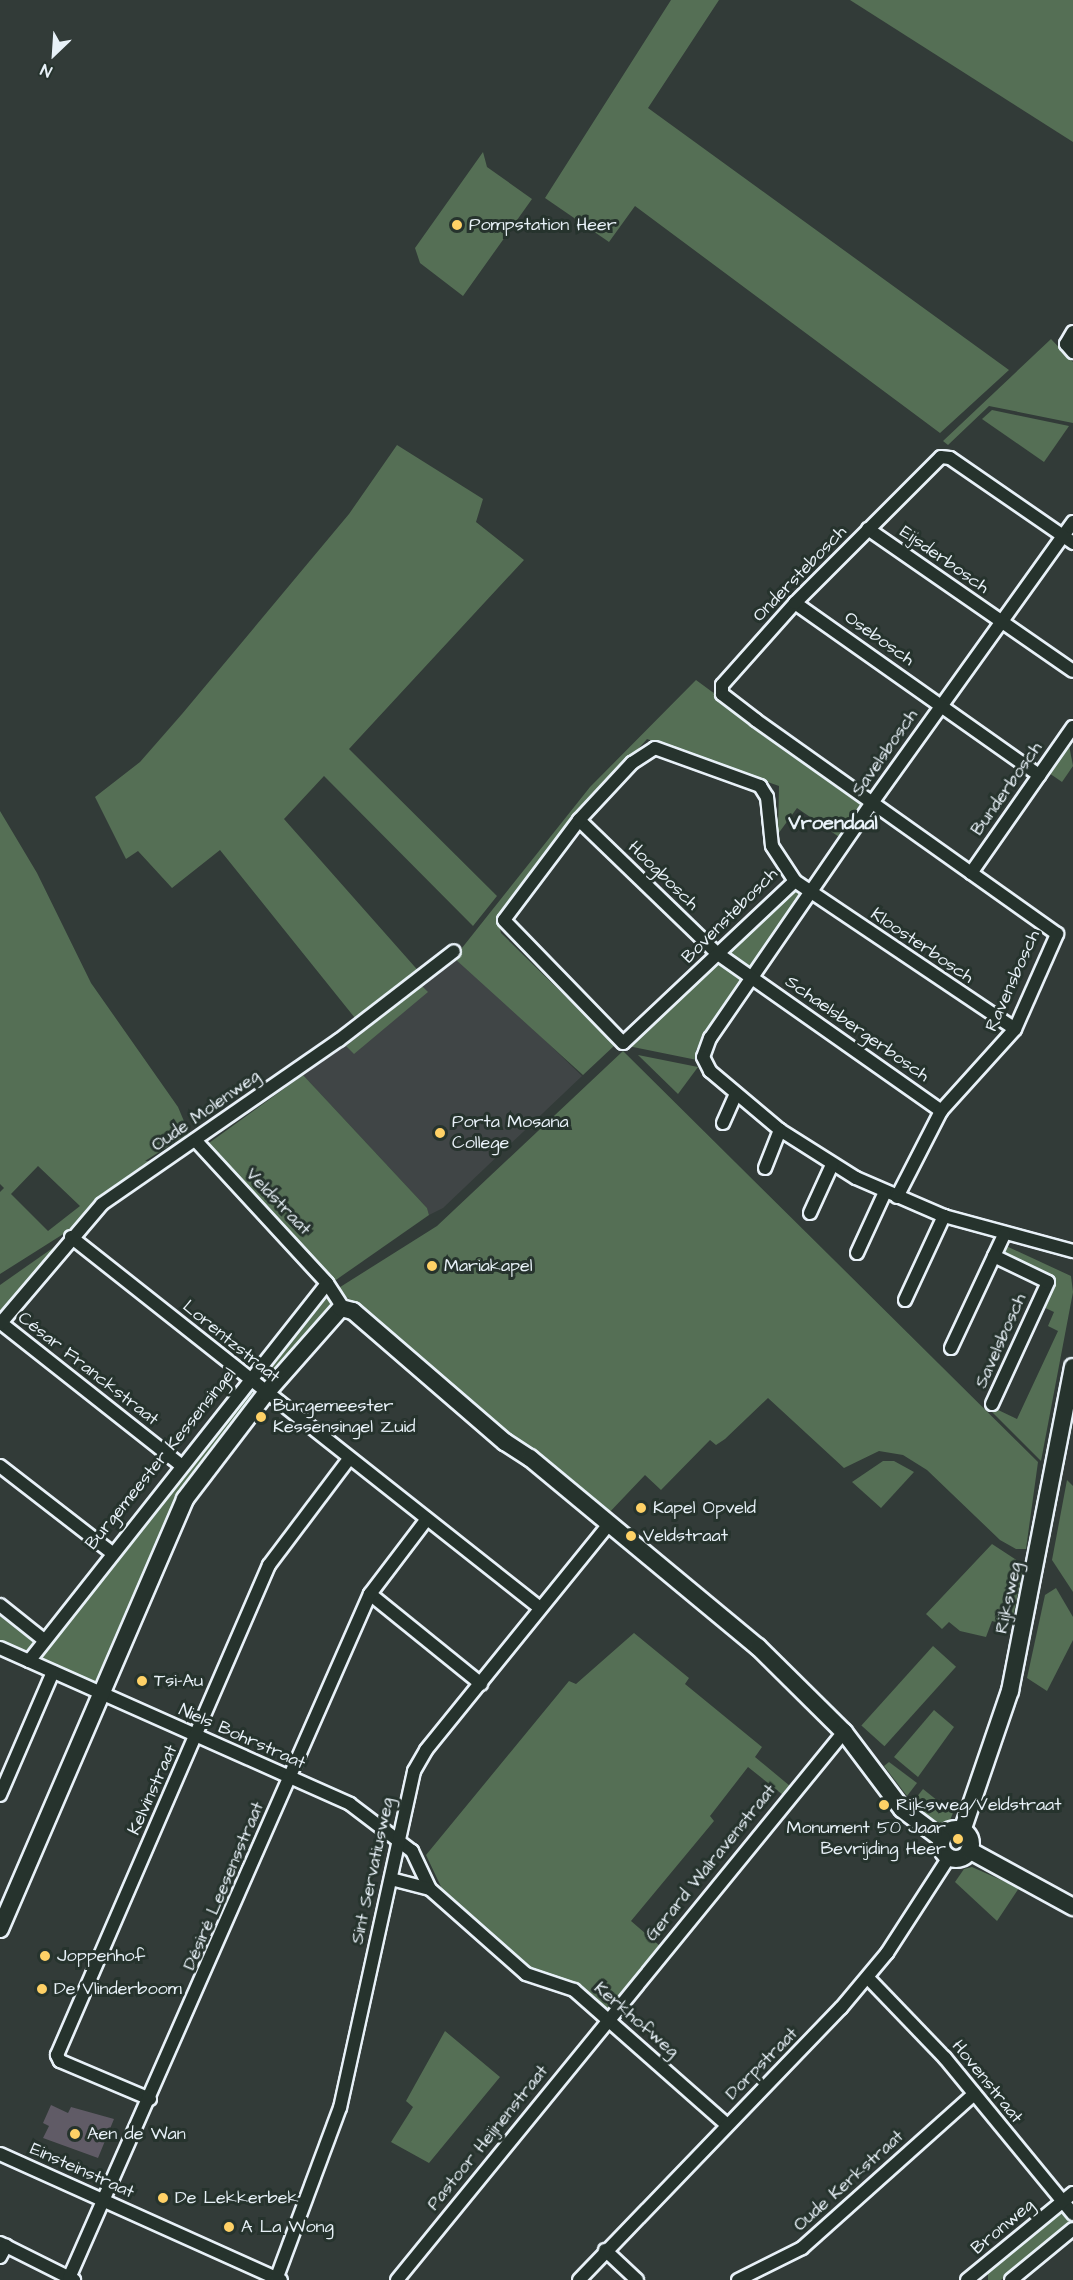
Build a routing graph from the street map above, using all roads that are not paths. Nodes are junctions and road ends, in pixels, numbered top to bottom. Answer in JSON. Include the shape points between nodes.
{"nodes":[{"id":1,"x":1073,"y":332,"type":"edge"},
{"id":2,"x":1073,"y":352,"type":"edge"},
{"id":3,"x":1073,"y":522,"type":"edge"},
{"id":4,"x":868,"y":529,"type":"junction"},
{"id":5,"x":1068,"y":540,"type":"edge"},
{"id":6,"x":795,"y":603,"type":"junction"},
{"id":7,"x":1000,"y":621,"type":"junction"},
{"id":8,"x":1073,"y":671,"type":"edge"},
{"id":9,"x":941,"y":704,"type":"junction"},
{"id":10,"x":1073,"y":727,"type":"edge"},
{"id":11,"x":1039,"y":775,"type":"junction"},
{"id":12,"x":871,"y":804,"type":"junction"},
{"id":13,"x":579,"y":820,"type":"junction"},
{"id":14,"x":971,"y":873,"type":"junction"},
{"id":15,"x":795,"y":880,"type":"junction"},
{"id":16,"x":810,"y":893,"type":"junction"},
{"id":17,"x":454,"y":951,"type":"dead end"},
{"id":18,"x":718,"y":954,"type":"junction"},
{"id":19,"x":753,"y":977,"type":"junction"},
{"id":20,"x":1014,"y":1029,"type":"junction"},
{"id":21,"x":736,"y":1094,"type":"junction"},
{"id":22,"x":941,"y":1111,"type":"junction"},
{"id":23,"x":723,"y":1123,"type":"dead end"},
{"id":24,"x":780,"y":1130,"type":"junction"},
{"id":25,"x":196,"y":1141,"type":"junction"},
{"id":26,"x":832,"y":1165,"type":"junction"},
{"id":27,"x":765,"y":1168,"type":"dead end"},
{"id":28,"x":885,"y":1192,"type":"junction"},
{"id":29,"x":897,"y":1197,"type":"junction"},
{"id":30,"x":810,"y":1213,"type":"dead end"},
{"id":31,"x":944,"y":1216,"type":"junction"},
{"id":32,"x":1004,"y":1235,"type":"junction"},
{"id":33,"x":72,"y":1237,"type":"junction"},
{"id":34,"x":1073,"y":1251,"type":"edge"},
{"id":35,"x":857,"y":1253,"type":"dead end"},
{"id":36,"x":994,"y":1256,"type":"junction"},
{"id":37,"x":327,"y":1283,"type":"junction"},
{"id":38,"x":905,"y":1300,"type":"dead end"},
{"id":39,"x":343,"y":1308,"type":"junction"},
{"id":40,"x":1,"y":1323,"type":"edge"},
{"id":41,"x":951,"y":1348,"type":"dead end"},
{"id":42,"x":1073,"y":1367,"type":"edge"},
{"id":43,"x":249,"y":1380,"type":"junction"},
{"id":44,"x":266,"y":1393,"type":"junction"},
{"id":45,"x":992,"y":1404,"type":"dead end"},
{"id":46,"x":349,"y":1459,"type":"junction"},
{"id":47,"x":181,"y":1465,"type":"junction"},
{"id":48,"x":0,"y":1466,"type":"edge"},
{"id":49,"x":428,"y":1520,"type":"junction"},
{"id":50,"x":608,"y":1525,"type":"junction"},
{"id":51,"x":112,"y":1553,"type":"junction"},
{"id":52,"x":370,"y":1594,"type":"junction"},
{"id":53,"x":0,"y":1605,"type":"edge"},
{"id":54,"x":540,"y":1608,"type":"junction"},
{"id":55,"x":44,"y":1640,"type":"junction"},
{"id":56,"x":0,"y":1648,"type":"edge"},
{"id":57,"x":28,"y":1661,"type":"junction"},
{"id":58,"x":53,"y":1672,"type":"junction"},
{"id":59,"x":481,"y":1684,"type":"junction"},
{"id":60,"x":102,"y":1694,"type":"junction"},
{"id":61,"x":844,"y":1732,"type":"junction"},
{"id":62,"x":196,"y":1736,"type":"junction"},
{"id":63,"x":290,"y":1778,"type":"junction"},
{"id":64,"x":0,"y":1795,"type":"edge"},
{"id":65,"x":962,"y":1831,"type":"junction"},
{"id":66,"x":397,"y":1839,"type":"junction"},
{"id":67,"x":942,"y":1839,"type":"junction"},
{"id":68,"x":969,"y":1850,"type":"junction"},
{"id":69,"x":949,"y":1857,"type":"junction"},
{"id":70,"x":391,"y":1879,"type":"junction"},
{"id":71,"x":430,"y":1889,"type":"junction"},
{"id":72,"x":1073,"y":1907,"type":"edge"},
{"id":73,"x":0,"y":1929,"type":"edge"},
{"id":74,"x":868,"y":1978,"type":"junction"},
{"id":75,"x":608,"y":2018,"type":"junction"},
{"id":76,"x":974,"y":2094,"type":"junction"},
{"id":77,"x":150,"y":2099,"type":"junction"},
{"id":78,"x":727,"y":2125,"type":"junction"},
{"id":79,"x":0,"y":2154,"type":"edge"},
{"id":80,"x":1073,"y":2193,"type":"edge"},
{"id":81,"x":105,"y":2202,"type":"junction"},
{"id":82,"x":1061,"y":2202,"type":"junction"},
{"id":83,"x":1073,"y":2214,"type":"edge"},
{"id":84,"x":1073,"y":2229,"type":"edge"},
{"id":85,"x":2,"y":2249,"type":"edge"},
{"id":86,"x":605,"y":2250,"type":"junction"},
{"id":87,"x":981,"y":2276,"type":"edge"},
{"id":88,"x":71,"y":2279,"type":"edge"},
{"id":89,"x":279,"y":2279,"type":"edge"},
{"id":90,"x":397,"y":2280,"type":"edge"},
{"id":91,"x":579,"y":2280,"type":"edge"},
{"id":92,"x":637,"y":2280,"type":"edge"},
{"id":93,"x":738,"y":2280,"type":"edge"},
{"id":94,"x":967,"y":2280,"type":"edge"},
{"id":95,"x":1011,"y":2280,"type":"edge"}],
"edges":[{"from":1,"to":2,"type":"street","via":[[1066,344]]},
{"from":3,"to":5,"type":"street","name":"Savelsbosch"},
{"from":4,"to":5,"type":"street","name":"Onderstebosch","via":[[941,457],[950,458]]},
{"from":4,"to":6,"type":"street","name":"Onderstebosch"},
{"from":4,"to":7,"type":"street","name":"Eijsderbosch"},
{"from":5,"to":7,"type":"street","name":"Savelsbosch"},
{"from":6,"to":9,"type":"street","name":"Osebosch"},
{"from":6,"to":12,"type":"street","name":"Onderstebosch","via":[[727,677],[722,694]]},
{"from":7,"to":8,"type":"street","name":"Eijsderbosch"},
{"from":7,"to":9,"type":"street","name":"Savelsbosch"},
{"from":9,"to":11,"type":"street","name":"Osebosch"},
{"from":9,"to":12,"type":"street","name":"Savelsbosch"},
{"from":10,"to":11,"type":"street","name":"Bunderbosch"},
{"from":11,"to":14,"type":"street","name":"Bunderbosch"},
{"from":12,"to":14,"type":"street","name":"Ravensbosch"},
{"from":12,"to":16,"type":"street","name":"Savelsbosch"},
{"from":13,"to":15,"type":"street","name":"Bovenstebosch","via":[[632,763],[655,748],[760,786],[767,797],[772,846]]},
{"from":13,"to":18,"type":"street","name":"Hoogbosch"},
{"from":13,"to":18,"type":"street","name":"Bovenstebosch","via":[[504,921],[623,1043]]},
{"from":14,"to":20,"type":"street","name":"Ravensbosch","via":[[1057,934]]},
{"from":15,"to":16,"type":"street","name":"Kloosterbosch"},
{"from":15,"to":18,"type":"street","name":"Bovenstebosch"},
{"from":16,"to":19,"type":"street","name":"Savelsbosch"},
{"from":16,"to":20,"type":"street","name":"Kloosterbosch"},
{"from":17,"to":25,"type":"street","name":"Oude Molenweg"},
{"from":18,"to":19,"type":"street","name":"Hoogbosch"},
{"from":19,"to":21,"type":"street","name":"Savelsbosch","via":[[704,1049],[710,1071]]},
{"from":19,"to":22,"type":"street","name":"Schaelsbergerbosch"},
{"from":20,"to":22,"type":"street","name":"Ravensbosch"},
{"from":21,"to":23,"type":"street"},
{"from":21,"to":24,"type":"street","name":"Savelsbosch"},
{"from":22,"to":29,"type":"street","name":"Ravensbosch"},
{"from":24,"to":26,"type":"street","name":"Savelsbosch"},
{"from":24,"to":27,"type":"street"},
{"from":25,"to":33,"type":"street","name":"Oude Molenweg","via":[[102,1204]]},
{"from":25,"to":37,"type":"street","name":"Veldstraat"},
{"from":26,"to":28,"type":"street","name":"Savelsbosch"},
{"from":26,"to":30,"type":"street"},
{"from":28,"to":29,"type":"street","name":"Savelsbosch"},
{"from":28,"to":35,"type":"street"},
{"from":29,"to":31,"type":"street","name":"Savelsbosch"},
{"from":31,"to":32,"type":"street","name":"Savelsbosch"},
{"from":31,"to":38,"type":"street"},
{"from":32,"to":34,"type":"street","name":"Savelsbosch"},
{"from":32,"to":36,"type":"street"},
{"from":33,"to":40,"type":"street","name":"Oude Molenweg"},
{"from":33,"to":43,"type":"street","name":"Lorentzstraat"},
{"from":36,"to":41,"type":"street"},
{"from":36,"to":45,"type":"street","name":"Savelsbosch","via":[[1048,1282]]},
{"from":37,"to":39,"type":"street","name":"Veldstraat"},
{"from":37,"to":43,"type":"street","name":"Burgemeester Kessensingel"},
{"from":39,"to":44,"type":"street","via":[[332,1312]]},
{"from":39,"to":50,"type":"street","name":"Veldstraat","via":[[370,1324]]},
{"from":40,"to":47,"type":"street","name":"César Franckstraat"},
{"from":42,"to":65,"type":"street","name":"Rijksweg","via":[[1010,1691]]},
{"from":43,"to":44,"type":"street","name":"Lorentzstraat"},
{"from":43,"to":47,"type":"street","name":"Burgemeester Kessensingel"},
{"from":44,"to":46,"type":"street","name":"Lorentzstraat"},
{"from":44,"to":60,"type":"street","via":[[185,1499]]},
{"from":46,"to":49,"type":"street","name":"Lorentzstraat"},
{"from":46,"to":62,"type":"street","name":"Kelvinstraat","via":[[269,1565]]},
{"from":47,"to":51,"type":"street","name":"Burgemeester Kessensingel"},
{"from":48,"to":51,"type":"street"},
{"from":49,"to":52,"type":"street","name":"Désiré Leesensstraat"},
{"from":49,"to":54,"type":"street","name":"Lorentzstraat"},
{"from":50,"to":54,"type":"street","name":"Sint Servatiusweg"},
{"from":50,"to":61,"type":"street","name":"Veldstraat","via":[[758,1647]]},
{"from":51,"to":55,"type":"street","name":"Burgemeester Kessensingel"},
{"from":52,"to":59,"type":"street"},
{"from":52,"to":63,"type":"street","name":"Désiré Leesensstraat"},
{"from":53,"to":55,"type":"street"},
{"from":54,"to":59,"type":"street","name":"Sint Servatiusweg"},
{"from":55,"to":57,"type":"street","name":"Burgemeester Kessensingel"},
{"from":56,"to":57,"type":"street","name":"Niels Bohrstraat"},
{"from":57,"to":58,"type":"street","name":"Niels Bohrstraat"},
{"from":58,"to":60,"type":"street","name":"Niels Bohrstraat"},
{"from":58,"to":64,"type":"street"},
{"from":59,"to":66,"type":"street","name":"Sint Servatiusweg","via":[[418,1763]]},
{"from":60,"to":62,"type":"street","name":"Niels Bohrstraat"},
{"from":60,"to":73,"type":"street"},
{"from":61,"to":67,"type":"street","name":"Veldstraat","via":[[895,1802]]},
{"from":61,"to":75,"type":"street","name":"Gerard Walravenstraat"},
{"from":62,"to":63,"type":"street","name":"Niels Bohrstraat"},
{"from":62,"to":77,"type":"street","name":"Kelvinstraat","via":[[57,2055],[60,2061]]},
{"from":63,"to":66,"type":"street","name":"Niels Bohrstraat","via":[[350,1804]]},
{"from":63,"to":77,"type":"street","name":"Désiré Leesensstraat"},
{"from":65,"to":67,"type":"street","via":[[951,1830]]},
{"from":65,"to":68,"type":"street","via":[[970,1840]]},
{"from":66,"to":70,"type":"street","name":"Sint Servatiusweg"},
{"from":66,"to":71,"type":"street","name":"Kerkhofweg","via":[[412,1851]]},
{"from":67,"to":69,"type":"street"},
{"from":68,"to":69,"type":"street","via":[[959,1858]]},
{"from":68,"to":72,"type":"street"},
{"from":69,"to":74,"type":"street","name":"Dorpstraat"},
{"from":70,"to":71,"type":"street","name":"Kerkhofweg"},
{"from":70,"to":89,"type":"street","name":"Sint Servatiusweg","via":[[340,2108]]},
{"from":71,"to":75,"type":"street","name":"Kerkhofweg","via":[[526,1974],[574,1990]]},
{"from":74,"to":76,"type":"street","name":"Hovenstraat"},
{"from":74,"to":78,"type":"street","name":"Dorpstraat"},
{"from":75,"to":78,"type":"street","name":"Kerkhofweg"},
{"from":75,"to":90,"type":"street","name":"Pastoor Heijnenstraat"},
{"from":76,"to":82,"type":"street","name":"Hovenstraat"},
{"from":76,"to":93,"type":"street","name":"Oude Kerkstraat","via":[[802,2248]]},
{"from":77,"to":81,"type":"street","name":"Désiré Leesensstraat"},
{"from":78,"to":86,"type":"street","name":"Dorpstraat"},
{"from":79,"to":81,"type":"street","name":"Einsteinstraat"},
{"from":80,"to":82,"type":"street","name":"Bronweg"},
{"from":81,"to":88,"type":"street","name":"Désiré Leesensstraat"},
{"from":81,"to":89,"type":"street","name":"Einsteinstraat"},
{"from":82,"to":83,"type":"street","name":"Hovenstraat"},
{"from":82,"to":87,"type":"street","name":"Bronweg"},
{"from":84,"to":95,"type":"street"},
{"from":85,"to":88,"type":"street"},
{"from":86,"to":91,"type":"street","name":"Dorpstraat"},
{"from":86,"to":92,"type":"street"},
{"from":87,"to":94,"type":"street","name":"Bronweg"}]}
